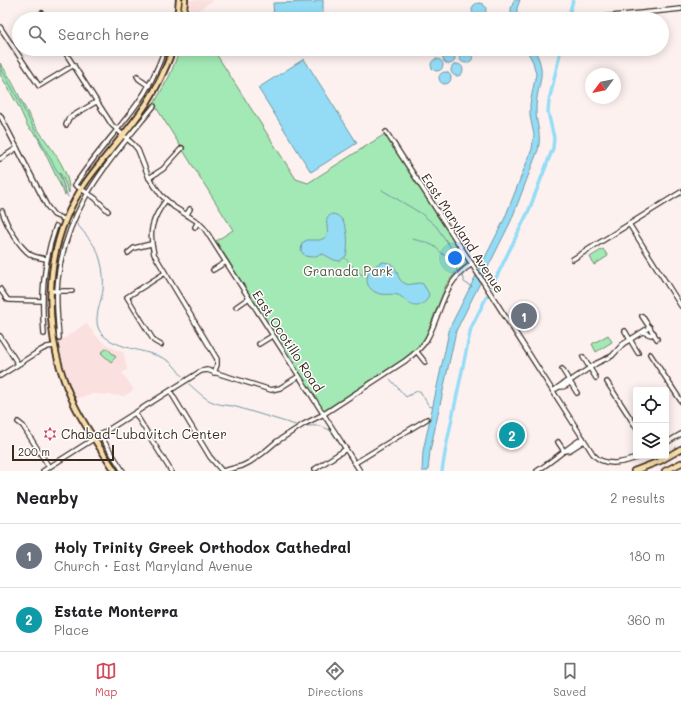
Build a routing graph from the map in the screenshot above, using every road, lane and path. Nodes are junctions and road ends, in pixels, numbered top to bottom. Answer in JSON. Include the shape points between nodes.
{"nodes":[{"id":1,"x":179,"y":0,"type":"edge"},
{"id":2,"x":185,"y":0,"type":"edge"},
{"id":3,"x":681,"y":9,"type":"edge"},
{"id":4,"x":178,"y":12,"type":"edge"},
{"id":5,"x":184,"y":12,"type":"edge"},
{"id":6,"x":652,"y":12,"type":"edge"},
{"id":7,"x":0,"y":27,"type":"edge"},
{"id":8,"x":12,"y":45,"type":"edge"},
{"id":9,"x":19,"y":56,"type":"edge"},
{"id":10,"x":68,"y":56,"type":"edge"},
{"id":11,"x":162,"y":56,"type":"edge"},
{"id":12,"x":171,"y":56,"type":"edge"},
{"id":13,"x":74,"y":66,"type":"junction"},
{"id":14,"x":137,"y":76,"type":"dead end"},
{"id":15,"x":149,"y":86,"type":"junction"},
{"id":16,"x":96,"y":102,"type":"junction"},
{"id":17,"x":154,"y":106,"type":"dead end"},
{"id":18,"x":0,"y":115,"type":"edge"},
{"id":19,"x":66,"y":125,"type":"dead end"},
{"id":20,"x":117,"y":130,"type":"junction"},
{"id":21,"x":386,"y":132,"type":"dead end"},
{"id":22,"x":123,"y":135,"type":"junction"},
{"id":23,"x":128,"y":139,"type":"junction"},
{"id":24,"x":18,"y":148,"type":"junction"},
{"id":25,"x":182,"y":148,"type":"dead end"},
{"id":26,"x":0,"y":159,"type":"edge"},
{"id":27,"x":149,"y":178,"type":"junction"},
{"id":28,"x":81,"y":190,"type":"junction"},
{"id":29,"x":681,"y":192,"type":"edge"},
{"id":30,"x":87,"y":193,"type":"junction"},
{"id":31,"x":166,"y":200,"type":"junction"},
{"id":32,"x":190,"y":209,"type":"dead end"},
{"id":33,"x":108,"y":210,"type":"dead end"},
{"id":34,"x":2,"y":211,"type":"dead end"},
{"id":35,"x":187,"y":214,"type":"junction"},
{"id":36,"x":66,"y":220,"type":"junction"},
{"id":37,"x":198,"y":222,"type":"junction"},
{"id":38,"x":629,"y":224,"type":"junction"},
{"id":39,"x":56,"y":226,"type":"dead end"},
{"id":40,"x":194,"y":227,"type":"dead end"},
{"id":41,"x":151,"y":244,"type":"junction"},
{"id":42,"x":128,"y":253,"type":"dead end"},
{"id":43,"x":46,"y":259,"type":"junction"},
{"id":44,"x":573,"y":259,"type":"dead end"},
{"id":45,"x":226,"y":262,"type":"junction"},
{"id":46,"x":472,"y":264,"type":"junction"},
{"id":47,"x":213,"y":270,"type":"dead end"},
{"id":48,"x":165,"y":274,"type":"junction"},
{"id":49,"x":0,"y":290,"type":"edge"},
{"id":50,"x":51,"y":290,"type":"junction"},
{"id":51,"x":57,"y":290,"type":"junction"},
{"id":52,"x":72,"y":291,"type":"dead end"},
{"id":53,"x":249,"y":298,"type":"junction"},
{"id":54,"x":42,"y":301,"type":"junction"},
{"id":55,"x":681,"y":306,"type":"edge"},
{"id":56,"x":236,"y":307,"type":"dead end"},
{"id":57,"x":642,"y":316,"type":"dead end"},
{"id":58,"x":650,"y":327,"type":"junction"},
{"id":59,"x":624,"y":331,"type":"dead end"},
{"id":60,"x":643,"y":332,"type":"junction"},
{"id":61,"x":654,"y":333,"type":"junction"},
{"id":62,"x":44,"y":334,"type":"dead end"},
{"id":63,"x":0,"y":336,"type":"edge"},
{"id":64,"x":272,"y":336,"type":"junction"},
{"id":65,"x":59,"y":338,"type":"dead end"},
{"id":66,"x":657,"y":339,"type":"dead end"},
{"id":67,"x":630,"y":340,"type":"junction"},
{"id":68,"x":259,"y":344,"type":"dead end"},
{"id":69,"x":161,"y":345,"type":"dead end"},
{"id":70,"x":54,"y":346,"type":"junction"},
{"id":71,"x":417,"y":352,"type":"junction"},
{"id":72,"x":638,"y":353,"type":"dead end"},
{"id":73,"x":650,"y":354,"type":"dead end"},
{"id":74,"x":583,"y":358,"type":"dead end"},
{"id":75,"x":425,"y":362,"type":"dead end"},
{"id":76,"x":18,"y":364,"type":"junction"},
{"id":77,"x":589,"y":368,"type":"junction"},
{"id":78,"x":562,"y":369,"type":"dead end"},
{"id":79,"x":214,"y":373,"type":"junction"},
{"id":80,"x":0,"y":376,"type":"edge"},
{"id":81,"x":299,"y":376,"type":"junction"},
{"id":82,"x":596,"y":378,"type":"dead end"},
{"id":83,"x":570,"y":381,"type":"junction"},
{"id":84,"x":607,"y":382,"type":"dead end"},
{"id":85,"x":170,"y":391,"type":"junction"},
{"id":86,"x":553,"y":391,"type":"junction"},
{"id":87,"x":577,"y":393,"type":"dead end"},
{"id":88,"x":681,"y":401,"type":"edge"},
{"id":89,"x":135,"y":413,"type":"junction"},
{"id":90,"x":324,"y":414,"type":"junction"},
{"id":91,"x":427,"y":419,"type":"dead end"},
{"id":92,"x":18,"y":422,"type":"dead end"},
{"id":93,"x":633,"y":423,"type":"edge"},
{"id":94,"x":681,"y":434,"type":"edge"},
{"id":95,"x":100,"y":435,"type":"junction"},
{"id":96,"x":94,"y":439,"type":"junction"},
{"id":97,"x":584,"y":440,"type":"junction"},
{"id":98,"x":669,"y":441,"type":"edge"},
{"id":99,"x":558,"y":442,"type":"dead end"},
{"id":100,"x":681,"y":449,"type":"edge"},
{"id":101,"x":346,"y":450,"type":"junction"},
{"id":102,"x":564,"y":451,"type":"junction"},
{"id":103,"x":633,"y":459,"type":"edge"},
{"id":104,"x":354,"y":463,"type":"junction"},
{"id":105,"x":681,"y":463,"type":"edge"},
{"id":106,"x":49,"y":467,"type":"junction"},
{"id":107,"x":315,"y":468,"type":"dead end"},
{"id":108,"x":43,"y":471,"type":"edge"},
{"id":109,"x":115,"y":471,"type":"edge"},
{"id":110,"x":122,"y":471,"type":"edge"},
{"id":111,"x":171,"y":471,"type":"edge"},
{"id":112,"x":222,"y":471,"type":"edge"},
{"id":113,"x":360,"y":471,"type":"edge"},
{"id":114,"x":537,"y":471,"type":"edge"},
{"id":115,"x":634,"y":471,"type":"edge"},
{"id":116,"x":665,"y":471,"type":"edge"}],
"edges":[{"from":1,"to":4,"type":"main road"},
{"from":2,"to":5,"type":"main road"},
{"from":3,"to":6,"type":"street"},
{"from":7,"to":8,"type":"street"},
{"from":9,"to":13,"type":"street","via":[[39,86]]},
{"from":10,"to":13,"type":"street","name":"East Ocotillo Road"},
{"from":11,"to":15,"type":"street"},
{"from":12,"to":22,"type":"main road","via":[[153,94]]},
{"from":13,"to":16,"type":"street","name":"East Ocotillo Road"},
{"from":14,"to":15,"type":"street"},
{"from":15,"to":20,"type":"street"},
{"from":16,"to":19,"type":"street","via":[[69,118]]},
{"from":16,"to":20,"type":"street","name":"East Ocotillo Road"},
{"from":17,"to":23,"type":"street"},
{"from":18,"to":24,"type":"street"},
{"from":20,"to":22,"type":"street","name":"East Ocotillo Road"},
{"from":20,"to":28,"type":"street","via":[[80,176],[75,185]]},
{"from":21,"to":46,"type":"street","name":"East Maryland Avenue"},
{"from":22,"to":23,"type":"street","name":"East Ocotillo Road"},
{"from":22,"to":28,"type":"main road"},
{"from":23,"to":27,"type":"street","name":"East Ocotillo Road","via":[[138,150]]},
{"from":23,"to":30,"type":"street"},
{"from":24,"to":26,"type":"street"},
{"from":24,"to":36,"type":"street","via":[[49,210]]},
{"from":25,"to":27,"type":"street","via":[[163,169]]},
{"from":27,"to":31,"type":"street","name":"East Ocotillo Road"},
{"from":28,"to":30,"type":"street"},
{"from":28,"to":36,"type":"main road"},
{"from":29,"to":38,"type":"street"},
{"from":30,"to":33,"type":"street"},
{"from":30,"to":51,"type":"street","via":[[62,251]]},
{"from":31,"to":35,"type":"street","name":"East Ocotillo Road"},
{"from":31,"to":41,"type":"street","via":[[153,222]]},
{"from":32,"to":35,"type":"street"},
{"from":34,"to":43,"type":"street","via":[[23,248],[32,256]]},
{"from":35,"to":37,"type":"street","name":"East Ocotillo Road"},
{"from":36,"to":50,"type":"main road","via":[[54,261]]},
{"from":37,"to":40,"type":"street"},
{"from":37,"to":45,"type":"street","name":"East Ocotillo Road"},
{"from":38,"to":44,"type":"street"},
{"from":38,"to":55,"type":"street"},
{"from":39,"to":43,"type":"street"},
{"from":41,"to":42,"type":"street","via":[[134,248]]},
{"from":41,"to":48,"type":"street","via":[[156,260]]},
{"from":43,"to":54,"type":"street"},
{"from":45,"to":47,"type":"street"},
{"from":45,"to":53,"type":"street","name":"East Ocotillo Road"},
{"from":46,"to":71,"type":"street","via":[[450,285],[427,340]]},
{"from":46,"to":86,"type":"street","name":"East Maryland Avenue"},
{"from":48,"to":69,"type":"street","via":[[127,297],[135,314],[154,341]]},
{"from":48,"to":79,"type":"street","via":[[217,359]]},
{"from":49,"to":54,"type":"street","via":[[10,300]]},
{"from":50,"to":51,"type":"street"},
{"from":50,"to":70,"type":"main road"},
{"from":51,"to":52,"type":"street"},
{"from":51,"to":65,"type":"street"},
{"from":53,"to":56,"type":"street"},
{"from":53,"to":64,"type":"street","name":"East Ocotillo Road"},
{"from":54,"to":62,"type":"street"},
{"from":57,"to":58,"type":"street"},
{"from":58,"to":60,"type":"street"},
{"from":58,"to":61,"type":"street"},
{"from":59,"to":67,"type":"street"},
{"from":60,"to":61,"type":"street","via":[[650,335]]},
{"from":60,"to":67,"type":"street"},
{"from":61,"to":66,"type":"street"},
{"from":63,"to":76,"type":"street"},
{"from":64,"to":68,"type":"street"},
{"from":64,"to":81,"type":"street","name":"East Ocotillo Road"},
{"from":67,"to":72,"type":"street"},
{"from":67,"to":77,"type":"street","via":[[612,356]]},
{"from":70,"to":76,"type":"street","via":[[45,348]]},
{"from":70,"to":96,"type":"main road","via":[[71,398]]},
{"from":71,"to":75,"type":"street"},
{"from":71,"to":90,"type":"street"},
{"from":73,"to":88,"type":"street"},
{"from":74,"to":77,"type":"street"},
{"from":76,"to":80,"type":"street"},
{"from":77,"to":82,"type":"street"},
{"from":77,"to":83,"type":"street"},
{"from":78,"to":83,"type":"street"},
{"from":79,"to":81,"type":"street","via":[[271,390],[280,388]]},
{"from":79,"to":85,"type":"street","via":[[201,371]]},
{"from":81,"to":90,"type":"street","name":"East Ocotillo Road"},
{"from":83,"to":86,"type":"street"},
{"from":83,"to":87,"type":"street"},
{"from":84,"to":93,"type":"street"},
{"from":85,"to":89,"type":"street"},
{"from":85,"to":112,"type":"street","via":[[210,457]]},
{"from":86,"to":97,"type":"street","name":"East Maryland Avenue"},
{"from":89,"to":95,"type":"street"},
{"from":89,"to":111,"type":"street"},
{"from":90,"to":101,"type":"street","name":"East Ocotillo Road"},
{"from":90,"to":112,"type":"street","via":[[276,442],[250,462]]},
{"from":91,"to":104,"type":"street"},
{"from":92,"to":106,"type":"street"},
{"from":94,"to":98,"type":"street"},
{"from":95,"to":96,"type":"street"},
{"from":95,"to":110,"type":"street"},
{"from":96,"to":106,"type":"street"},
{"from":96,"to":109,"type":"main road"},
{"from":97,"to":102,"type":"street"},
{"from":97,"to":103,"type":"street","name":"East Maryland Avenue","via":[[595,457],[603,462],[617,463]]},
{"from":99,"to":102,"type":"street"},
{"from":100,"to":115,"type":"highway"},
{"from":101,"to":104,"type":"street","name":"East Ocotillo Road"},
{"from":101,"to":107,"type":"street"},
{"from":102,"to":114,"type":"street"},
{"from":104,"to":113,"type":"street","name":"East Ocotillo Road"},
{"from":105,"to":116,"type":"highway"},
{"from":106,"to":108,"type":"street"}]}
